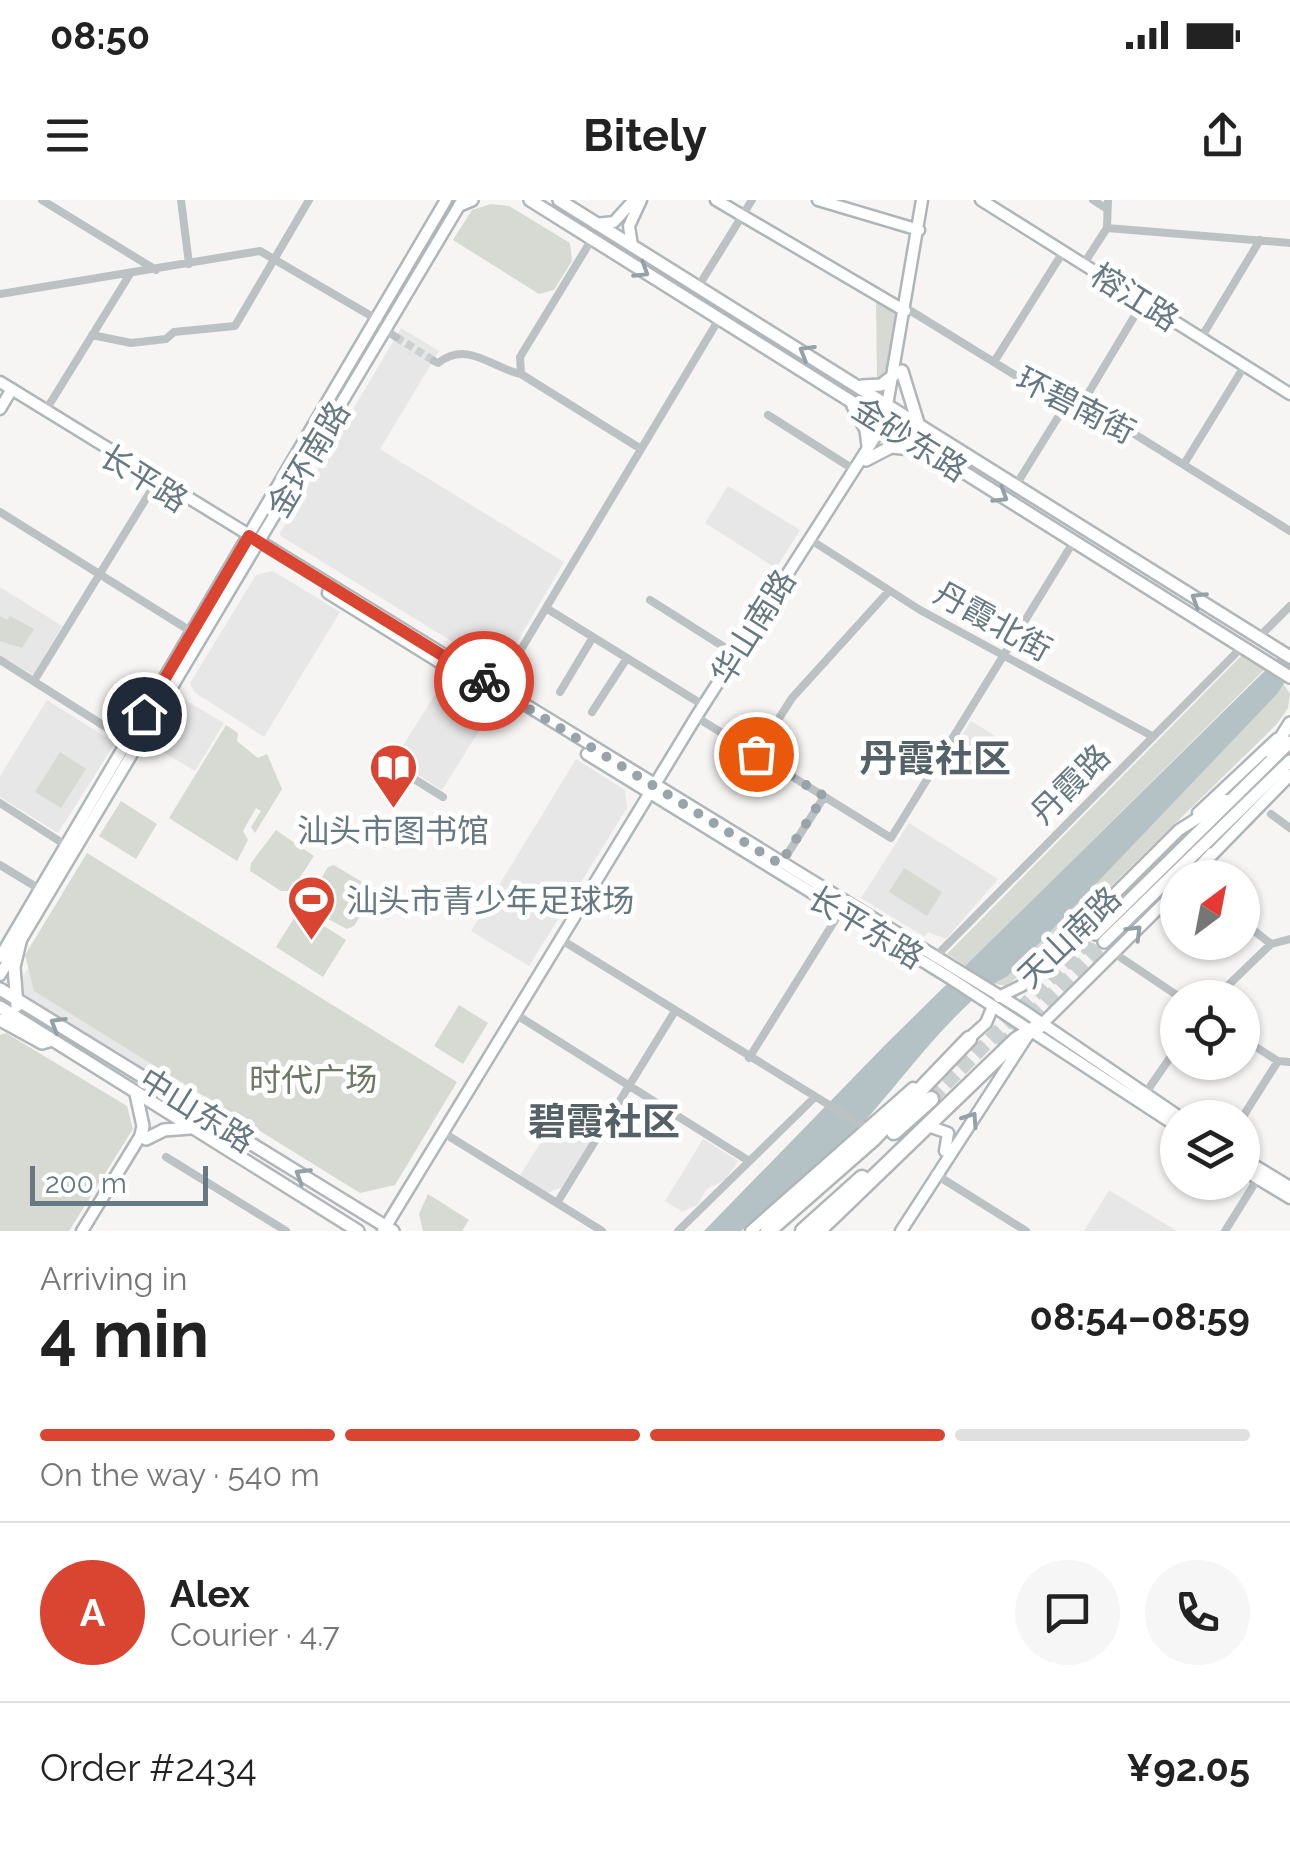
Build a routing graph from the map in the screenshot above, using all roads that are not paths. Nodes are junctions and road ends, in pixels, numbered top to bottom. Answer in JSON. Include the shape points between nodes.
{"nodes":[{"id":1,"x":42,"y":200,"type":"edge"},
{"id":2,"x":181,"y":200,"type":"edge"},
{"id":3,"x":309,"y":200,"type":"edge"},
{"id":4,"x":446,"y":200,"type":"edge"},
{"id":5,"x":530,"y":200,"type":"edge"},
{"id":6,"x":559,"y":200,"type":"edge"},
{"id":7,"x":634,"y":200,"type":"edge"},
{"id":8,"x":641,"y":200,"type":"edge"},
{"id":9,"x":716,"y":200,"type":"edge"},
{"id":10,"x":752,"y":200,"type":"edge"},
{"id":11,"x":818,"y":200,"type":"edge"},
{"id":12,"x":925,"y":200,"type":"edge"},
{"id":13,"x":981,"y":200,"type":"edge"},
{"id":14,"x":1093,"y":200,"type":"edge"},
{"id":15,"x":465,"y":202,"type":"edge"},
{"id":16,"x":1107,"y":204,"type":"edge"},
{"id":17,"x":743,"y":216,"type":"junction"},
{"id":18,"x":596,"y":224,"type":"junction"},
{"id":19,"x":1107,"y":228,"type":"junction"},
{"id":20,"x":919,"y":230,"type":"junction"},
{"id":21,"x":592,"y":239,"type":"junction"},
{"id":22,"x":1260,"y":240,"type":"junction"},
{"id":23,"x":1290,"y":243,"type":"edge"},
{"id":24,"x":632,"y":246,"type":"junction"},
{"id":25,"x":125,"y":252,"type":"junction"},
{"id":26,"x":1063,"y":252,"type":"junction"},
{"id":27,"x":274,"y":258,"type":"junction"},
{"id":28,"x":189,"y":264,"type":"junction"},
{"id":29,"x":1084,"y":266,"type":"junction"},
{"id":30,"x":156,"y":270,"type":"junction"},
{"id":31,"x":130,"y":274,"type":"junction"},
{"id":32,"x":120,"y":275,"type":"junction"},
{"id":33,"x":698,"y":287,"type":"junction"},
{"id":34,"x":0,"y":294,"type":"edge"},
{"id":35,"x":1143,"y":302,"type":"junction"},
{"id":36,"x":908,"y":311,"type":"junction"},
{"id":37,"x":719,"y":319,"type":"junction"},
{"id":38,"x":387,"y":329,"type":"junction"},
{"id":39,"x":92,"y":335,"type":"junction"},
{"id":40,"x":1201,"y":338,"type":"junction"},
{"id":41,"x":434,"y":361,"type":"tunnel mouth"},
{"id":42,"x":994,"y":362,"type":"junction"},
{"id":43,"x":1245,"y":365,"type":"junction"},
{"id":44,"x":898,"y":373,"type":"junction"},
{"id":45,"x":521,"y":374,"type":"junction"},
{"id":46,"x":862,"y":386,"type":"junction"},
{"id":47,"x":6,"y":388,"type":"edge"},
{"id":48,"x":1290,"y":394,"type":"edge"},
{"id":49,"x":847,"y":400,"type":"junction"},
{"id":50,"x":1083,"y":402,"type":"junction"},
{"id":51,"x":891,"y":406,"type":"junction"},
{"id":52,"x":1065,"y":406,"type":"junction"},
{"id":53,"x":0,"y":409,"type":"edge"},
{"id":54,"x":44,"y":412,"type":"junction"},
{"id":55,"x":768,"y":415,"type":"dead end"},
{"id":56,"x":918,"y":423,"type":"junction"},
{"id":57,"x":886,"y":424,"type":"junction"},
{"id":58,"x":868,"y":446,"type":"junction"},
{"id":59,"x":641,"y":450,"type":"junction"},
{"id":60,"x":932,"y":453,"type":"junction"},
{"id":61,"x":866,"y":460,"type":"junction"},
{"id":62,"x":1184,"y":464,"type":"junction"},
{"id":63,"x":854,"y":469,"type":"junction"},
{"id":64,"x":155,"y":484,"type":"junction"},
{"id":65,"x":1016,"y":485,"type":"junction"},
{"id":66,"x":0,"y":512,"type":"edge"},
{"id":67,"x":1290,"y":531,"type":"edge"},
{"id":68,"x":252,"y":541,"type":"junction"},
{"id":69,"x":1074,"y":541,"type":"junction"},
{"id":70,"x":814,"y":542,"type":"junction"},
{"id":71,"x":99,"y":574,"type":"junction"},
{"id":72,"x":889,"y":591,"type":"junction"},
{"id":73,"x":650,"y":600,"type":"dead end"},
{"id":74,"x":1290,"y":606,"type":"edge"},
{"id":75,"x":546,"y":608,"type":"junction"},
{"id":76,"x":192,"y":632,"type":"junction"},
{"id":77,"x":593,"y":637,"type":"junction"},
{"id":78,"x":1259,"y":637,"type":"junction"},
{"id":79,"x":1243,"y":646,"type":"junction"},
{"id":80,"x":735,"y":654,"type":"junction"},
{"id":81,"x":1285,"y":654,"type":"edge"},
{"id":82,"x":1003,"y":656,"type":"junction"},
{"id":83,"x":627,"y":658,"type":"junction"},
{"id":84,"x":0,"y":660,"type":"edge"},
{"id":85,"x":1290,"y":677,"type":"edge"},
{"id":86,"x":34,"y":681,"type":"junction"},
{"id":87,"x":497,"y":690,"type":"junction"},
{"id":88,"x":560,"y":692,"type":"dead end"},
{"id":89,"x":704,"y":705,"type":"junction"},
{"id":90,"x":592,"y":712,"type":"dead end"},
{"id":91,"x":701,"y":720,"type":"junction"},
{"id":92,"x":1288,"y":732,"type":"edge"},
{"id":93,"x":1152,"y":736,"type":"junction"},
{"id":94,"x":128,"y":741,"type":"junction"},
{"id":95,"x":756,"y":754,"type":"junction"},
{"id":96,"x":384,"y":760,"type":"dead end"},
{"id":97,"x":1290,"y":760,"type":"edge"},
{"id":98,"x":1290,"y":775,"type":"edge"},
{"id":99,"x":654,"y":792,"type":"junction"},
{"id":100,"x":824,"y":796,"type":"junction"},
{"id":101,"x":443,"y":797,"type":"dead end"},
{"id":102,"x":1231,"y":797,"type":"junction"},
{"id":103,"x":0,"y":804,"type":"edge"},
{"id":104,"x":1235,"y":814,"type":"junction"},
{"id":105,"x":1271,"y":814,"type":"dead end"},
{"id":106,"x":1290,"y":828,"type":"edge"},
{"id":107,"x":1179,"y":830,"type":"junction"},
{"id":108,"x":66,"y":846,"type":"junction"},
{"id":109,"x":1210,"y":856,"type":"junction"},
{"id":110,"x":1206,"y":860,"type":"edge"},
{"id":111,"x":780,"y":864,"type":"junction"},
{"id":112,"x":0,"y":865,"type":"edge"},
{"id":113,"x":41,"y":890,"type":"junction"},
{"id":114,"x":1160,"y":906,"type":"edge"},
{"id":115,"x":843,"y":908,"type":"junction"},
{"id":116,"x":1260,"y":935,"type":"edge"},
{"id":117,"x":1290,"y":939,"type":"edge"},
{"id":118,"x":16,"y":940,"type":"junction"},
{"id":119,"x":565,"y":942,"type":"junction"},
{"id":120,"x":1272,"y":944,"type":"junction"},
{"id":121,"x":0,"y":948,"type":"edge"},
{"id":122,"x":0,"y":957,"type":"edge"},
{"id":123,"x":1120,"y":957,"type":"dead end"},
{"id":124,"x":934,"y":958,"type":"junction"},
{"id":125,"x":0,"y":975,"type":"edge"},
{"id":126,"x":953,"y":975,"type":"junction"},
{"id":127,"x":1234,"y":980,"type":"edge"},
{"id":128,"x":1160,"y":984,"type":"edge"},
{"id":129,"x":0,"y":989,"type":"edge"},
{"id":130,"x":990,"y":998,"type":"junction"},
{"id":131,"x":20,"y":1001,"type":"junction"},
{"id":132,"x":675,"y":1011,"type":"junction"},
{"id":133,"x":4,"y":1014,"type":"edge"},
{"id":134,"x":520,"y":1017,"type":"junction"},
{"id":135,"x":1036,"y":1027,"type":"junction"},
{"id":136,"x":969,"y":1038,"type":"junction"},
{"id":137,"x":1260,"y":1050,"type":"edge"},
{"id":138,"x":750,"y":1058,"type":"junction"},
{"id":139,"x":1278,"y":1061,"type":"junction"},
{"id":140,"x":1290,"y":1062,"type":"edge"},
{"id":141,"x":1160,"y":1071,"type":"edge"},
{"id":142,"x":630,"y":1086,"type":"junction"},
{"id":143,"x":136,"y":1094,"type":"junction"},
{"id":144,"x":1144,"y":1094,"type":"junction"},
{"id":145,"x":819,"y":1099,"type":"junction"},
{"id":146,"x":1253,"y":1100,"type":"edge"},
{"id":147,"x":1160,"y":1104,"type":"edge"},
{"id":148,"x":1160,"y":1114,"type":"edge"},
{"id":149,"x":931,"y":1127,"type":"junction"},
{"id":150,"x":192,"y":1128,"type":"junction"},
{"id":151,"x":866,"y":1128,"type":"junction"},
{"id":152,"x":447,"y":1135,"type":"junction"},
{"id":153,"x":144,"y":1136,"type":"junction"},
{"id":154,"x":166,"y":1158,"type":"dead end"},
{"id":155,"x":750,"y":1161,"type":"junction"},
{"id":156,"x":935,"y":1174,"type":"junction"},
{"id":157,"x":1260,"y":1175,"type":"joint"},
{"id":158,"x":1290,"y":1188,"type":"edge"},
{"id":159,"x":1290,"y":1198,"type":"edge"},
{"id":160,"x":1244,"y":1200,"type":"edge"},
{"id":161,"x":557,"y":1204,"type":"junction"},
{"id":162,"x":388,"y":1230,"type":"edge"},
{"id":163,"x":82,"y":1231,"type":"edge"},
{"id":164,"x":90,"y":1231,"type":"edge"},
{"id":165,"x":286,"y":1231,"type":"edge"},
{"id":166,"x":358,"y":1231,"type":"edge"},
{"id":167,"x":602,"y":1231,"type":"edge"},
{"id":168,"x":678,"y":1231,"type":"edge"},
{"id":169,"x":751,"y":1231,"type":"edge"},
{"id":170,"x":768,"y":1231,"type":"edge"},
{"id":171,"x":781,"y":1231,"type":"edge"},
{"id":172,"x":803,"y":1231,"type":"edge"},
{"id":173,"x":818,"y":1231,"type":"edge"},
{"id":174,"x":898,"y":1231,"type":"edge"},
{"id":175,"x":1026,"y":1231,"type":"edge"},
{"id":176,"x":1225,"y":1231,"type":"edge"}],
"edges":[{"from":1,"to":25,"type":"street"},
{"from":2,"to":28,"type":"street"},
{"from":3,"to":27,"type":"street"},
{"from":4,"to":38,"type":"street","name":"金环南路"},
{"from":5,"to":21,"type":"main road","name":"金砂东路"},
{"from":6,"to":18,"type":"main road","name":"金砂东路"},
{"from":7,"to":18,"type":"street","via":[[614,222]]},
{"from":8,"to":24,"type":"street","via":[[629,226]]},
{"from":9,"to":17,"type":"street","name":"环碧南街"},
{"from":10,"to":17,"type":"street"},
{"from":11,"to":20,"type":"street"},
{"from":12,"to":20,"type":"street","name":"华山南路"},
{"from":12,"to":36,"type":"street","name":"华山南路"},
{"from":13,"to":26,"type":"street","name":"榕江路"},
{"from":14,"to":16,"type":"street"},
{"from":15,"to":38,"type":"street","name":"金环南路"},
{"from":16,"to":19,"type":"street"},
{"from":17,"to":33,"type":"street"},
{"from":17,"to":36,"type":"street","name":"环碧南街"},
{"from":18,"to":24,"type":"main road","name":"金砂东路"},
{"from":19,"to":22,"type":"street"},
{"from":19,"to":29,"type":"street"},
{"from":20,"to":36,"type":"street","name":"华山南路"},
{"from":21,"to":37,"type":"main road","name":"金砂东路","one_way":true},
{"from":21,"to":45,"type":"street","via":[[520,356]]},
{"from":22,"to":23,"type":"street"},
{"from":22,"to":40,"type":"street"},
{"from":24,"to":33,"type":"main road","name":"金砂东路"},
{"from":25,"to":30,"type":"street"},
{"from":25,"to":32,"type":"street","via":[[129,264]]},
{"from":26,"to":29,"type":"street","name":"榕江路"},
{"from":26,"to":42,"type":"street"},
{"from":27,"to":28,"type":"street","via":[[260,251]]},
{"from":27,"to":38,"type":"street"},
{"from":27,"to":39,"type":"street","via":[[235,326],[131,343]]},
{"from":28,"to":30,"type":"street"},
{"from":29,"to":35,"type":"street","name":"榕江路"},
{"from":30,"to":31,"type":"street"},
{"from":31,"to":32,"type":"street"},
{"from":31,"to":39,"type":"street"},
{"from":32,"to":34,"type":"street"},
{"from":46,"to":33,"type":"main road","name":"金砂东路","one_way":true},
{"from":35,"to":40,"type":"street","name":"榕江路"},
{"from":35,"to":50,"type":"street"},
{"from":36,"to":42,"type":"street","name":"环碧南街"},
{"from":36,"to":44,"type":"street","name":"华山南路"},
{"from":37,"to":49,"type":"main road","name":"金砂东路"},
{"from":37,"to":59,"type":"street"},
{"from":38,"to":68,"type":"street","name":"金环南路"},
{"from":39,"to":54,"type":"street"},
{"from":40,"to":43,"type":"street","name":"榕江路"},
{"from":41,"to":45,"type":"street","via":[[477,354]]},
{"from":42,"to":52,"type":"street","name":"环碧南街"},
{"from":43,"to":48,"type":"street","name":"榕江路"},
{"from":43,"to":62,"type":"street"},
{"from":44,"to":46,"type":"main road"},
{"from":44,"to":51,"type":"street","name":"华山南路"},
{"from":44,"to":56,"type":"main road"},
{"from":45,"to":59,"type":"street"},
{"from":46,"to":51,"type":"main road","name":"金砂东路"},
{"from":47,"to":53,"type":"street"},
{"from":47,"to":54,"type":"street","name":"长平路"},
{"from":49,"to":57,"type":"main road","name":"金砂东路"},
{"from":49,"to":58,"type":"main road","via":[[861,418]]},
{"from":50,"to":52,"type":"street","name":"环碧南街"},
{"from":50,"to":62,"type":"street","name":"环碧南街"},
{"from":51,"to":56,"type":"main road","name":"金砂东路"},
{"from":51,"to":57,"type":"street","name":"华山南路"},
{"from":52,"to":65,"type":"street"},
{"from":54,"to":64,"type":"street","name":"长平路"},
{"from":54,"to":68,"type":"street","name":"长平路"},
{"from":55,"to":63,"type":"street"},
{"from":56,"to":65,"type":"main road","name":"金砂东路"},
{"from":57,"to":58,"type":"street","name":"华山南路"},
{"from":57,"to":60,"type":"main road","name":"金砂东路"},
{"from":57,"to":61,"type":"street","name":"华山南路"},
{"from":58,"to":63,"type":"street","name":"华山南路"},
{"from":59,"to":75,"type":"street"},
{"from":60,"to":61,"type":"main road","via":[[891,447]]},
{"from":60,"to":69,"type":"main road","name":"金砂东路","one_way":true},
{"from":61,"to":70,"type":"street","name":"华山南路"},
{"from":62,"to":67,"type":"street","name":"环碧南街"},
{"from":63,"to":80,"type":"street","name":"华山南路"},
{"from":64,"to":68,"type":"street","name":"长平路"},
{"from":64,"to":71,"type":"street"},
{"from":78,"to":65,"type":"main road","name":"金砂东路","one_way":true},
{"from":66,"to":71,"type":"street"},
{"from":68,"to":76,"type":"street","name":"金环南路"},
{"from":68,"to":87,"type":"street","name":"长平东路"},
{"from":68,"to":99,"type":"street","name":"长平东路"},
{"from":68,"to":118,"type":"street","name":"金环南路"},
{"from":69,"to":79,"type":"main road","name":"金砂东路"},
{"from":69,"to":82,"type":"street"},
{"from":70,"to":72,"type":"street","name":"丹霞北街"},
{"from":70,"to":91,"type":"street","name":"华山南路"},
{"from":71,"to":76,"type":"street"},
{"from":71,"to":86,"type":"street"},
{"from":72,"to":82,"type":"street","name":"丹霞北街"},
{"from":72,"to":95,"type":"street","via":[[792,698]]},
{"from":73,"to":80,"type":"street"},
{"from":74,"to":78,"type":"street"},
{"from":75,"to":77,"type":"street"},
{"from":75,"to":87,"type":"street"},
{"from":76,"to":94,"type":"street","name":"金环南路"},
{"from":77,"to":83,"type":"street"},
{"from":77,"to":88,"type":"street"},
{"from":78,"to":81,"type":"main road","name":"金砂东路"},
{"from":79,"to":85,"type":"main road","name":"金砂东路"},
{"from":79,"to":93,"type":"street","name":"丹霞路"},
{"from":80,"to":89,"type":"street","name":"华山南路"},
{"from":82,"to":93,"type":"street","name":"丹霞北街"},
{"from":82,"to":100,"type":"street","via":[[892,838]]},
{"from":83,"to":89,"type":"street"},
{"from":83,"to":90,"type":"street"},
{"from":84,"to":86,"type":"street"},
{"from":86,"to":94,"type":"street"},
{"from":87,"to":99,"type":"street","name":"长平东路"},
{"from":89,"to":99,"type":"street","name":"华山南路"},
{"from":91,"to":95,"type":"street"},
{"from":91,"to":99,"type":"street","name":"华山南路"},
{"from":92,"to":102,"type":"main road","name":"天山南路"},
{"from":92,"to":107,"type":"street","name":"天山南路"},
{"from":93,"to":124,"type":"street","name":"丹霞路"},
{"from":94,"to":108,"type":"street","name":"金环南路"},
{"from":95,"to":100,"type":"street"},
{"from":96,"to":101,"type":"street"},
{"from":97,"to":104,"type":"main road","name":"天山南路"},
{"from":98,"to":109,"type":"street"},
{"from":99,"to":111,"type":"street","name":"长平东路"},
{"from":99,"to":115,"type":"street","name":"长平东路"},
{"from":99,"to":119,"type":"street","name":"华山南路"},
{"from":99,"to":162,"type":"street","name":"华山南路"},
{"from":100,"to":111,"type":"street"},
{"from":102,"to":104,"type":"main road","name":"天山南路","via":[[1099,938]]},
{"from":102,"to":107,"type":"street","name":"天山南路"},
{"from":103,"to":108,"type":"street"},
{"from":104,"to":109,"type":"street"},
{"from":105,"to":106,"type":"street"},
{"from":107,"to":130,"type":"street","name":"天山南路","via":[[1024,985]]},
{"from":108,"to":113,"type":"street","name":"金环南路"},
{"from":109,"to":110,"type":"street"},
{"from":111,"to":115,"type":"street","name":"长平东路"},
{"from":112,"to":113,"type":"street"},
{"from":113,"to":118,"type":"street","name":"金环南路"},
{"from":135,"to":114,"type":"street","name":"天山南路","one_way":true},
{"from":115,"to":124,"type":"street","name":"长平东路"},
{"from":115,"to":126,"type":"street","name":"长平东路"},
{"from":115,"to":138,"type":"street"},
{"from":116,"to":120,"type":"street"},
{"from":117,"to":120,"type":"street"},
{"from":118,"to":121,"type":"street"},
{"from":118,"to":122,"type":"street","name":"金环南路"},
{"from":118,"to":125,"type":"street","name":"金环南路"},
{"from":118,"to":131,"type":"main road"},
{"from":119,"to":132,"type":"street"},
{"from":119,"to":134,"type":"street","name":"华山南路"},
{"from":120,"to":127,"type":"street"},
{"from":123,"to":128,"type":"street"},
{"from":124,"to":126,"type":"street","name":"长平东路"},
{"from":126,"to":130,"type":"street","name":"长平东路"},
{"from":129,"to":131,"type":"main road","name":"中山东路"},
{"from":130,"to":135,"type":"street","name":"长平东路"},
{"from":130,"to":136,"type":"street","name":"天山南路","via":[[986,1023]]},
{"from":131,"to":133,"type":"main road"},
{"from":162,"to":131,"type":"main road","name":"中山东路","one_way":true},
{"from":132,"to":138,"type":"street"},
{"from":132,"to":142,"type":"street"},
{"from":133,"to":143,"type":"main road","name":"中山东路","via":[[42,1043],[52,1040]]},
{"from":134,"to":142,"type":"street"},
{"from":134,"to":152,"type":"street","name":"华山南路"},
{"from":135,"to":144,"type":"street","name":"长平东路"},
{"from":135,"to":148,"type":"street","name":"长平东路"},
{"from":135,"to":149,"type":"highway"},
{"from":156,"to":135,"type":"street","name":"天山南路","one_way":true},
{"from":136,"to":151,"type":"street","name":"天山南路"},
{"from":136,"to":170,"type":"highway","via":[[874,1138]]},
{"from":137,"to":139,"type":"street"},
{"from":138,"to":145,"type":"street"},
{"from":139,"to":140,"type":"street"},
{"from":139,"to":146,"type":"street"},
{"from":141,"to":144,"type":"street"},
{"from":142,"to":155,"type":"street"},
{"from":142,"to":161,"type":"street"},
{"from":143,"to":150,"type":"main road","name":"中山东路"},
{"from":143,"to":153,"type":"main road"},
{"from":144,"to":147,"type":"street","name":"长平东路"},
{"from":145,"to":151,"type":"street"},
{"from":145,"to":155,"type":"street"},
{"from":149,"to":173,"type":"highway"},
{"from":149,"to":174,"type":"street","name":"天山南路","via":[[948,1134],[948,1146]]},
{"from":150,"to":153,"type":"main road"},
{"from":150,"to":166,"type":"main road","name":"中山东路"},
{"from":151,"to":169,"type":"street","name":"天山南路"},
{"from":152,"to":161,"type":"street"},
{"from":152,"to":162,"type":"street","name":"华山南路"},
{"from":153,"to":163,"type":"street"},
{"from":153,"to":164,"type":"street"},
{"from":154,"to":165,"type":"street"},
{"from":155,"to":168,"type":"street"},
{"from":156,"to":174,"type":"street","name":"天山南路"},
{"from":156,"to":175,"type":"street"},
{"from":157,"to":158,"type":"street"},
{"from":157,"to":159,"type":"street"},
{"from":160,"to":176,"type":"street"},
{"from":161,"to":167,"type":"street"},
{"from":171,"to":172,"type":"highway","via":[[935,1103]]}]}
